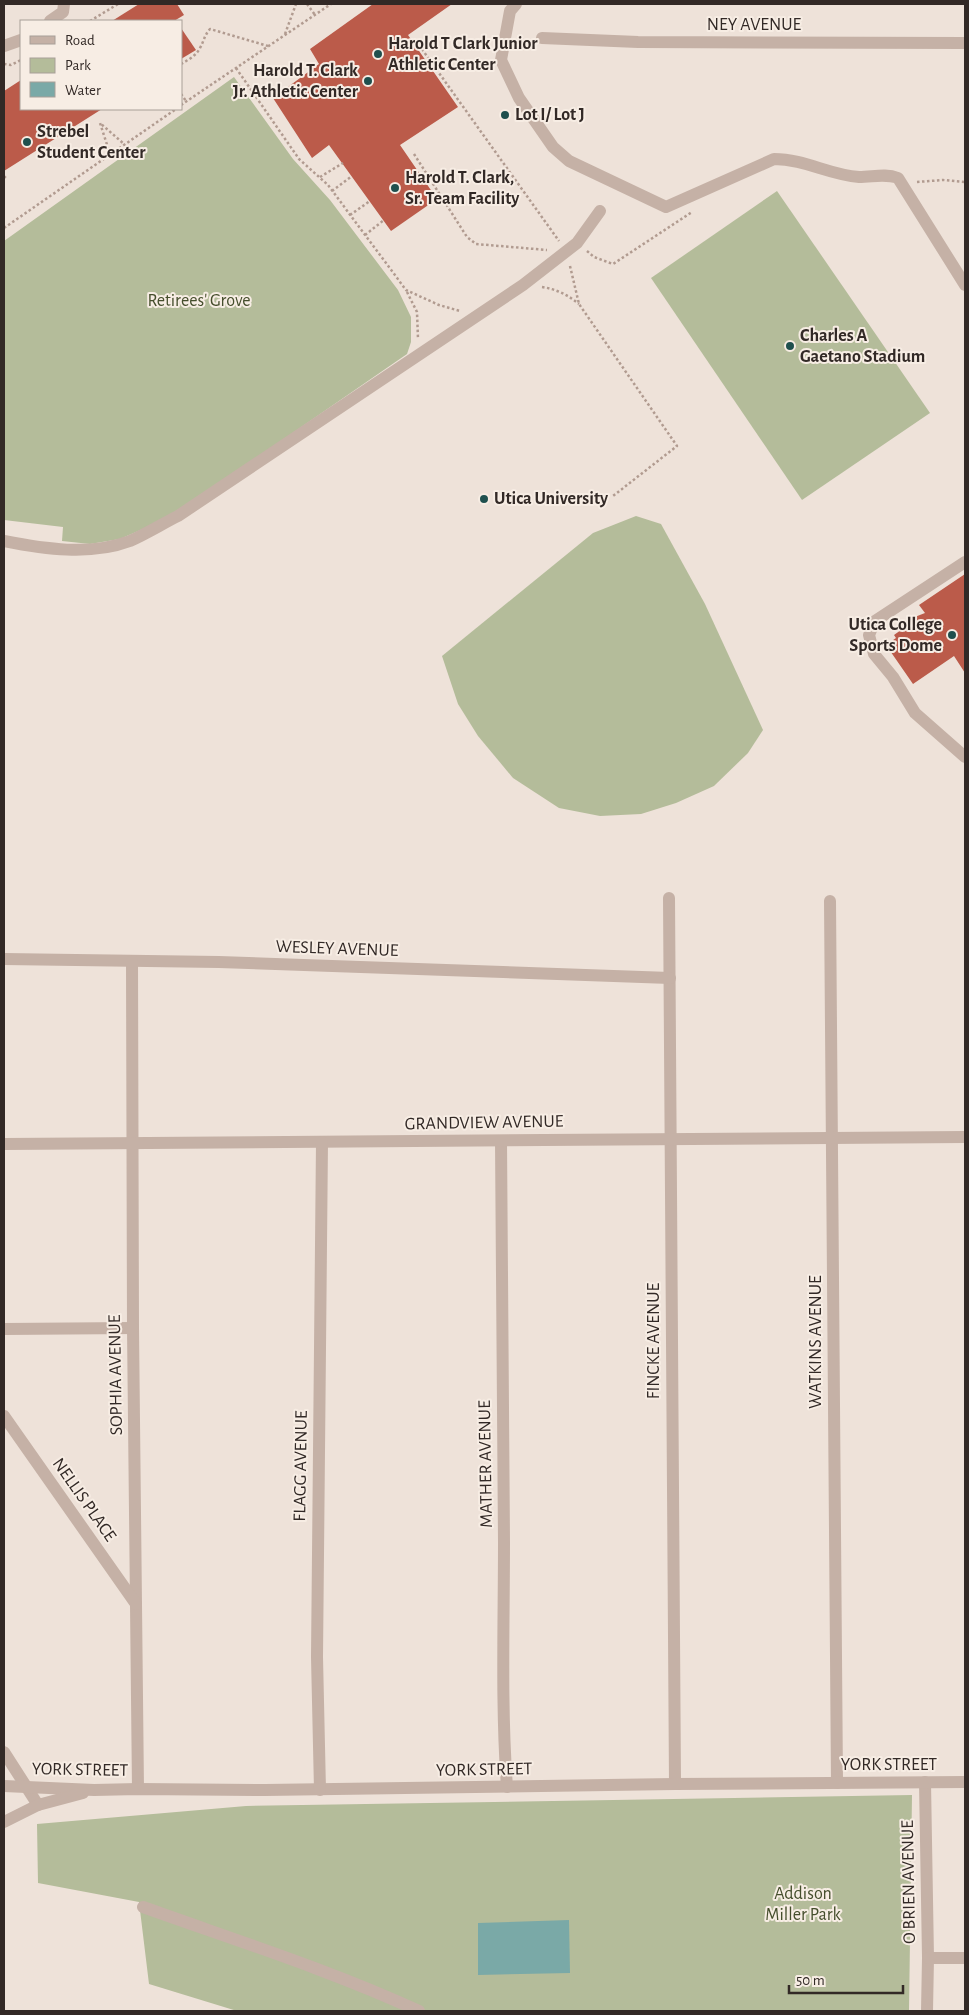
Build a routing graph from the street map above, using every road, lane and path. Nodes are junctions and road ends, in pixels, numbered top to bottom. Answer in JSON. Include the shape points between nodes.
{"nodes":[{"id":1,"x":64,"y":4,"type":"edge"},
{"id":2,"x":118,"y":4,"type":"edge"},
{"id":3,"x":296,"y":4,"type":"edge"},
{"id":4,"x":307,"y":4,"type":"edge"},
{"id":5,"x":331,"y":4,"type":"edge"},
{"id":6,"x":516,"y":4,"type":"edge"},
{"id":7,"x":315,"y":15,"type":"junction"},
{"id":8,"x":51,"y":20,"type":"edge"},
{"id":9,"x":92,"y":20,"type":"edge"},
{"id":10,"x":284,"y":35,"type":"junction"},
{"id":11,"x":542,"y":38,"type":"dead end"},
{"id":12,"x":20,"y":40,"type":"edge"},
{"id":13,"x":965,"y":43,"type":"edge"},
{"id":14,"x":419,"y":45,"type":"dead end"},
{"id":15,"x":4,"y":46,"type":"edge"},
{"id":16,"x":268,"y":46,"type":"junction"},
{"id":17,"x":20,"y":60,"type":"edge"},
{"id":18,"x":182,"y":63,"type":"edge"},
{"id":19,"x":4,"y":65,"type":"edge"},
{"id":20,"x":236,"y":68,"type":"junction"},
{"id":21,"x":182,"y":96,"type":"edge"},
{"id":22,"x":186,"y":102,"type":"junction"},
{"id":23,"x":182,"y":104,"type":"edge"},
{"id":24,"x":175,"y":110,"type":"edge"},
{"id":25,"x":124,"y":144,"type":"junction"},
{"id":26,"x":110,"y":154,"type":"junction"},
{"id":27,"x":414,"y":154,"type":"dead end"},
{"id":28,"x":343,"y":163,"type":"dead end"},
{"id":29,"x":7,"y":175,"type":"dead end"},
{"id":30,"x":352,"y":176,"type":"dead end"},
{"id":31,"x":320,"y":177,"type":"junction"},
{"id":32,"x":4,"y":178,"type":"edge"},
{"id":33,"x":965,"y":182,"type":"edge"},
{"id":34,"x":901,"y":183,"type":"junction"},
{"id":35,"x":332,"y":191,"type":"junction"},
{"id":36,"x":370,"y":201,"type":"dead end"},
{"id":37,"x":696,"y":209,"type":"dead end"},
{"id":38,"x":600,"y":211,"type":"dead end"},
{"id":39,"x":350,"y":215,"type":"junction"},
{"id":40,"x":384,"y":220,"type":"dead end"},
{"id":41,"x":4,"y":228,"type":"edge"},
{"id":42,"x":365,"y":235,"type":"junction"},
{"id":43,"x":577,"y":243,"type":"junction"},
{"id":44,"x":566,"y":251,"type":"junction"},
{"id":45,"x":523,"y":285,"type":"junction"},
{"id":46,"x":965,"y":286,"type":"edge"},
{"id":47,"x":406,"y":290,"type":"junction"},
{"id":48,"x":580,"y":304,"type":"junction"},
{"id":49,"x":481,"y":313,"type":"junction"},
{"id":50,"x":413,"y":358,"type":"junction"},
{"id":51,"x":613,"y":496,"type":"dead end"},
{"id":52,"x":4,"y":541,"type":"edge"},
{"id":53,"x":965,"y":562,"type":"edge"},
{"id":54,"x":965,"y":757,"type":"edge"},
{"id":55,"x":669,"y":898,"type":"dead end"},
{"id":56,"x":830,"y":901,"type":"dead end"},
{"id":57,"x":4,"y":959,"type":"edge"},
{"id":58,"x":132,"y":961,"type":"junction"},
{"id":59,"x":670,"y":978,"type":"junction"},
{"id":60,"x":832,"y":1137,"type":"junction"},
{"id":61,"x":965,"y":1137,"type":"edge"},
{"id":62,"x":671,"y":1138,"type":"junction"},
{"id":63,"x":501,"y":1141,"type":"junction"},
{"id":64,"x":322,"y":1142,"type":"junction"},
{"id":65,"x":132,"y":1143,"type":"junction"},
{"id":66,"x":4,"y":1144,"type":"edge"},
{"id":67,"x":133,"y":1328,"type":"junction"},
{"id":68,"x":4,"y":1330,"type":"edge"},
{"id":69,"x":4,"y":1416,"type":"edge"},
{"id":70,"x":136,"y":1604,"type":"junction"},
{"id":71,"x":4,"y":1752,"type":"edge"},
{"id":72,"x":837,"y":1782,"type":"junction"},
{"id":73,"x":925,"y":1782,"type":"junction"},
{"id":74,"x":965,"y":1782,"type":"edge"},
{"id":75,"x":675,"y":1784,"type":"junction"},
{"id":76,"x":4,"y":1786,"type":"edge"},
{"id":77,"x":27,"y":1786,"type":"junction"},
{"id":78,"x":507,"y":1787,"type":"junction"},
{"id":79,"x":138,"y":1788,"type":"junction"},
{"id":80,"x":94,"y":1790,"type":"junction"},
{"id":81,"x":320,"y":1790,"type":"junction"},
{"id":82,"x":38,"y":1805,"type":"junction"},
{"id":83,"x":4,"y":1822,"type":"edge"},
{"id":84,"x":143,"y":1907,"type":"dead end"},
{"id":85,"x":928,"y":1958,"type":"junction"},
{"id":86,"x":965,"y":1958,"type":"edge"},
{"id":87,"x":419,"y":2011,"type":"edge"},
{"id":88,"x":927,"y":2011,"type":"edge"}],
"edges":[{"from":1,"to":8,"type":"street","via":[[63,12]]},
{"from":2,"to":9,"type":"path"},
{"from":3,"to":10,"type":"path"},
{"from":4,"to":7,"type":"path"},
{"from":5,"to":7,"type":"path"},
{"from":6,"to":34,"type":"street","via":[[510,11],[500,60],[519,98],[553,147],[569,161],[666,207],[774,159],[792,159],[860,177],[890,175]]},
{"from":7,"to":10,"type":"path"},
{"from":10,"to":16,"type":"path"},
{"from":11,"to":13,"type":"street","name":"NEY AVENUE","via":[[657,42]]},
{"from":12,"to":15,"type":"street"},
{"from":14,"to":44,"type":"path"},
{"from":16,"to":18,"type":"path","via":[[210,30],[195,55]]},
{"from":16,"to":20,"type":"path"},
{"from":17,"to":19,"type":"path"},
{"from":20,"to":22,"type":"path"},
{"from":20,"to":31,"type":"path","via":[[300,158]]},
{"from":21,"to":22,"type":"path"},
{"from":22,"to":23,"type":"path"},
{"from":24,"to":25,"type":"path"},
{"from":25,"to":26,"type":"path"},
{"from":25,"to":26,"type":"path","via":[[100,123]]},
{"from":26,"to":41,"type":"path"},
{"from":27,"to":44,"type":"path","via":[[467,237],[476,244]]},
{"from":28,"to":31,"type":"path"},
{"from":29,"to":32,"type":"path"},
{"from":30,"to":35,"type":"path"},
{"from":31,"to":35,"type":"path"},
{"from":33,"to":34,"type":"path"},
{"from":34,"to":46,"type":"street"},
{"from":35,"to":39,"type":"path"},
{"from":36,"to":39,"type":"path"},
{"from":37,"to":43,"type":"path","via":[[613,264],[594,257]]},
{"from":38,"to":43,"type":"street"},
{"from":39,"to":42,"type":"path"},
{"from":40,"to":42,"type":"path"},
{"from":42,"to":47,"type":"path"},
{"from":43,"to":44,"type":"street"},
{"from":44,"to":45,"type":"street"},
{"from":44,"to":48,"type":"path"},
{"from":45,"to":48,"type":"path","via":[[550,288]]},
{"from":45,"to":49,"type":"street"},
{"from":47,"to":49,"type":"path","via":[[465,313]]},
{"from":47,"to":50,"type":"path","via":[[416,312],[419,336]]},
{"from":48,"to":51,"type":"path","via":[[677,446]]},
{"from":49,"to":50,"type":"street"},
{"from":50,"to":52,"type":"street","via":[[178,516],[129,541],[92,549],[40,548]]},
{"from":53,"to":54,"type":"street","via":[[875,621],[869,636],[874,654],[915,713]]},
{"from":55,"to":59,"type":"street","name":"FINCKE AVENUE"},
{"from":56,"to":60,"type":"street","name":"WATKINS AVENUE"},
{"from":57,"to":58,"type":"street","name":"WESLEY AVENUE"},
{"from":58,"to":59,"type":"street","name":"WESLEY AVENUE"},
{"from":58,"to":65,"type":"street","name":"SOPHIA AVENUE"},
{"from":59,"to":62,"type":"street","name":"FINCKE AVENUE"},
{"from":60,"to":61,"type":"street","name":"GRANDVIEW AVENUE"},
{"from":60,"to":62,"type":"street","name":"GRANDVIEW AVENUE"},
{"from":60,"to":72,"type":"street","name":"WATKINS AVENUE"},
{"from":62,"to":63,"type":"street","name":"GRANDVIEW AVENUE"},
{"from":62,"to":75,"type":"street","name":"FINCKE AVENUE"},
{"from":63,"to":64,"type":"street","name":"GRANDVIEW AVENUE"},
{"from":63,"to":78,"type":"street","name":"MATHER AVENUE","via":[[504,1741]]},
{"from":64,"to":65,"type":"street","name":"GRANDVIEW AVENUE"},
{"from":64,"to":81,"type":"street","name":"FLAGG AVENUE","via":[[317,1647]]},
{"from":65,"to":66,"type":"street","name":"GRANDVIEW AVENUE"},
{"from":65,"to":67,"type":"street","name":"SOPHIA AVENUE"},
{"from":67,"to":68,"type":"street"},
{"from":67,"to":70,"type":"street","name":"SOPHIA AVENUE"},
{"from":69,"to":70,"type":"street","name":"NELLIS PLACE"},
{"from":70,"to":79,"type":"street","name":"SOPHIA AVENUE"},
{"from":71,"to":77,"type":"street"},
{"from":72,"to":73,"type":"street","name":"YORK STREET"},
{"from":72,"to":75,"type":"street","name":"YORK STREET"},
{"from":73,"to":74,"type":"street","name":"YORK STREET"},
{"from":73,"to":85,"type":"street","name":"O BRIEN AVENUE"},
{"from":75,"to":78,"type":"street","name":"YORK STREET"},
{"from":76,"to":77,"type":"street","name":"YORK STREET"},
{"from":77,"to":80,"type":"street","name":"YORK STREET"},
{"from":77,"to":82,"type":"street"},
{"from":78,"to":81,"type":"street","name":"YORK STREET"},
{"from":79,"to":80,"type":"street","name":"YORK STREET"},
{"from":79,"to":81,"type":"street","name":"YORK STREET"},
{"from":80,"to":82,"type":"street"},
{"from":82,"to":83,"type":"street"},
{"from":84,"to":87,"type":"street","via":[[382,1994]]},
{"from":85,"to":86,"type":"street"},
{"from":85,"to":88,"type":"street","name":"O BRIEN AVENUE"}]}
